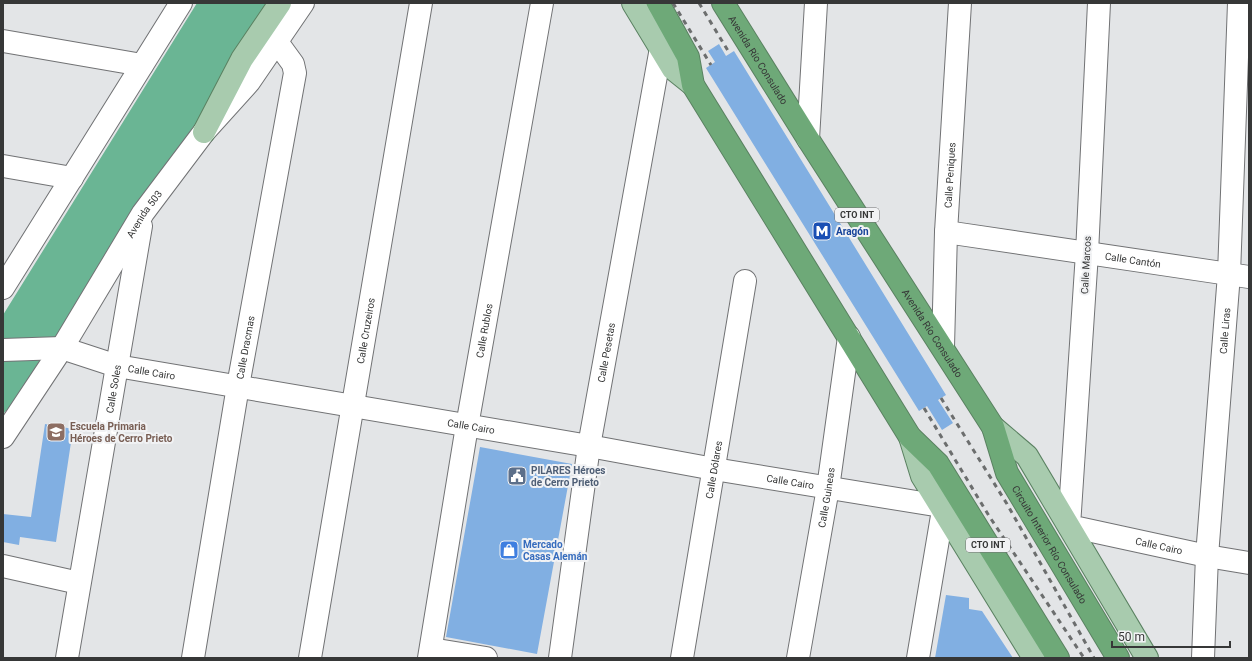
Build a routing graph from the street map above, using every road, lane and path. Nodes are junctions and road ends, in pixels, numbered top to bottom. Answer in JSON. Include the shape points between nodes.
{"nodes":[{"id":1,"x":180,"y":3,"type":"edge"},
{"id":2,"x":280,"y":3,"type":"edge"},
{"id":3,"x":303,"y":3,"type":"edge"},
{"id":4,"x":421,"y":3,"type":"edge"},
{"id":5,"x":542,"y":3,"type":"edge"},
{"id":6,"x":633,"y":3,"type":"edge"},
{"id":7,"x":658,"y":3,"type":"edge"},
{"id":8,"x":723,"y":3,"type":"edge"},
{"id":9,"x":816,"y":3,"type":"edge"},
{"id":10,"x":960,"y":3,"type":"edge"},
{"id":11,"x":1099,"y":3,"type":"edge"},
{"id":12,"x":1239,"y":3,"type":"edge"},
{"id":13,"x":3,"y":41,"type":"edge"},
{"id":14,"x":277,"y":42,"type":"junction"},
{"id":15,"x":660,"y":48,"type":"junction"},
{"id":16,"x":142,"y":65,"type":"junction"},
{"id":17,"x":693,"y":86,"type":"junction"},
{"id":18,"x":204,"y":132,"type":"junction"},
{"id":19,"x":808,"y":139,"type":"junction"},
{"id":20,"x":3,"y":166,"type":"edge"},
{"id":21,"x":72,"y":178,"type":"junction"},
{"id":22,"x":143,"y":213,"type":"junction"},
{"id":23,"x":946,"y":232,"type":"junction"},
{"id":24,"x":1087,"y":253,"type":"junction"},
{"id":25,"x":10,"y":263,"type":"edge"},
{"id":26,"x":1239,"y":275,"type":"edge"},
{"id":27,"x":745,"y":281,"type":"dead end"},
{"id":28,"x":3,"y":288,"type":"edge"},
{"id":29,"x":850,"y":337,"type":"junction"},
{"id":30,"x":943,"y":346,"type":"junction"},
{"id":31,"x":62,"y":348,"type":"junction"},
{"id":32,"x":3,"y":350,"type":"edge"},
{"id":33,"x":117,"y":366,"type":"junction"},
{"id":34,"x":238,"y":386,"type":"junction"},
{"id":35,"x":352,"y":406,"type":"junction"},
{"id":36,"x":467,"y":426,"type":"junction"},
{"id":37,"x":993,"y":427,"type":"junction"},
{"id":38,"x":3,"y":437,"type":"edge"},
{"id":39,"x":910,"y":437,"type":"junction"},
{"id":40,"x":589,"y":446,"type":"junction"},
{"id":41,"x":714,"y":469,"type":"junction"},
{"id":42,"x":828,"y":488,"type":"junction"},
{"id":43,"x":942,"y":508,"type":"junction"},
{"id":44,"x":1069,"y":526,"type":"junction"},
{"id":45,"x":1207,"y":556,"type":"junction"},
{"id":46,"x":1249,"y":564,"type":"edge"},
{"id":47,"x":3,"y":566,"type":"edge"},
{"id":48,"x":78,"y":583,"type":"junction"},
{"id":49,"x":430,"y":653,"type":"edge"},
{"id":50,"x":67,"y":658,"type":"edge"},
{"id":51,"x":192,"y":658,"type":"edge"},
{"id":52,"x":310,"y":658,"type":"edge"},
{"id":53,"x":486,"y":658,"type":"edge"},
{"id":54,"x":560,"y":658,"type":"edge"},
{"id":55,"x":682,"y":658,"type":"edge"},
{"id":56,"x":798,"y":658,"type":"edge"},
{"id":57,"x":918,"y":658,"type":"edge"},
{"id":58,"x":1034,"y":658,"type":"edge"},
{"id":59,"x":1058,"y":658,"type":"edge"},
{"id":60,"x":1118,"y":658,"type":"edge"},
{"id":61,"x":1147,"y":658,"type":"edge"},
{"id":62,"x":1203,"y":658,"type":"edge"}],
"edges":[{"from":1,"to":16,"type":"street"},
{"from":2,"to":18,"type":"main road","via":[[242,59]]},
{"from":3,"to":14,"type":"street","name":"Avenida 503"},
{"from":4,"to":35,"type":"street","name":"Calle Cruzeiros"},
{"from":5,"to":36,"type":"street","name":"Calle Rublos"},
{"from":6,"to":15,"type":"main road","number":"CTO INT"},
{"from":7,"to":17,"type":"highway","number":"CTO INT","via":[[688,57]]},
{"from":8,"to":19,"type":"highway","name":"Avenida Río Consulado","number":"CTO INT"},
{"from":9,"to":19,"type":"street"},
{"from":10,"to":23,"type":"street","name":"Calle Peniques"},
{"from":11,"to":24,"type":"street","name":"Calle Marcos"},
{"from":12,"to":26,"type":"street","name":"Calle Liras"},
{"from":13,"to":16,"type":"street"},
{"from":14,"to":18,"type":"street","name":"Avenida 503","via":[[249,82]]},
{"from":14,"to":34,"type":"street","name":"Calle Dracmas","via":[[293,64],[295,73]]},
{"from":15,"to":17,"type":"main road","number":"CTO INT","via":[[673,69]]},
{"from":15,"to":40,"type":"street","name":"Calle Pesetas"},
{"from":16,"to":21,"type":"street"},
{"from":17,"to":29,"type":"highway","number":"CTO INT"},
{"from":18,"to":22,"type":"street","name":"Avenida 503"},
{"from":19,"to":30,"type":"highway","name":"Avenida Río Consulado","number":"CTO INT"},
{"from":20,"to":21,"type":"street"},
{"from":21,"to":25,"type":"street"},
{"from":22,"to":31,"type":"street","name":"Avenida 503"},
{"from":22,"to":33,"type":"street","name":"Calle Soles"},
{"from":23,"to":24,"type":"street","name":"Calle Cantón"},
{"from":23,"to":30,"type":"street","name":"Calle Peniques"},
{"from":24,"to":26,"type":"street","name":"Calle Cantón"},
{"from":24,"to":44,"type":"street","name":"Calle Marcos"},
{"from":25,"to":28,"type":"street"},
{"from":26,"to":45,"type":"street","name":"Calle Liras"},
{"from":27,"to":41,"type":"street","name":"Calle Dólares"},
{"from":29,"to":39,"type":"highway","number":"CTO INT"},
{"from":29,"to":42,"type":"street","name":"Calle Guineas"},
{"from":30,"to":37,"type":"highway","name":"Avenida Río Consulado","number":"CTO INT"},
{"from":31,"to":32,"type":"street","name":"Calle Cairo"},
{"from":31,"to":33,"type":"street","name":"Calle Cairo"},
{"from":31,"to":38,"type":"street","name":"Avenida 503"},
{"from":33,"to":34,"type":"street","name":"Calle Cairo"},
{"from":33,"to":48,"type":"street","name":"Calle Soles"},
{"from":34,"to":35,"type":"street","name":"Calle Cairo"},
{"from":34,"to":51,"type":"street","name":"Calle Dracmas"},
{"from":35,"to":36,"type":"street","name":"Calle Cairo"},
{"from":35,"to":52,"type":"street","name":"Calle Cruzeiros"},
{"from":36,"to":40,"type":"street","name":"Calle Cairo"},
{"from":36,"to":49,"type":"street","name":"Calle Rublos"},
{"from":37,"to":44,"type":"main road","name":"Avenida Río Consulado","number":"CTO INT","via":[[1026,456]]},
{"from":37,"to":60,"type":"highway","name":"Circuito Interior Río Consulado","number":"CTO INT","via":[[1006,474]]},
{"from":39,"to":43,"type":"main road","number":"CTO INT","via":[[922,476]]},
{"from":39,"to":59,"type":"highway","number":"CTO INT","via":[[938,464]]},
{"from":40,"to":41,"type":"street","name":"Calle Cairo"},
{"from":40,"to":54,"type":"street","name":"Calle Pesetas"},
{"from":41,"to":42,"type":"street","name":"Calle Cairo"},
{"from":41,"to":55,"type":"street","name":"Calle Dólares"},
{"from":42,"to":43,"type":"street","name":"Calle Cairo"},
{"from":42,"to":56,"type":"street","name":"Calle Guineas"},
{"from":43,"to":57,"type":"street"},
{"from":43,"to":58,"type":"main road","number":"CTO INT"},
{"from":44,"to":45,"type":"street","name":"Calle Cairo"},
{"from":44,"to":61,"type":"main road","name":"Avenida Río Consulado","number":"CTO INT"},
{"from":45,"to":46,"type":"street","name":"Calle Cairo"},
{"from":45,"to":62,"type":"street","name":"Calle Liras"},
{"from":47,"to":48,"type":"street"},
{"from":48,"to":50,"type":"street","name":"Calle Soles"},
{"from":49,"to":53,"type":"street"}]}
